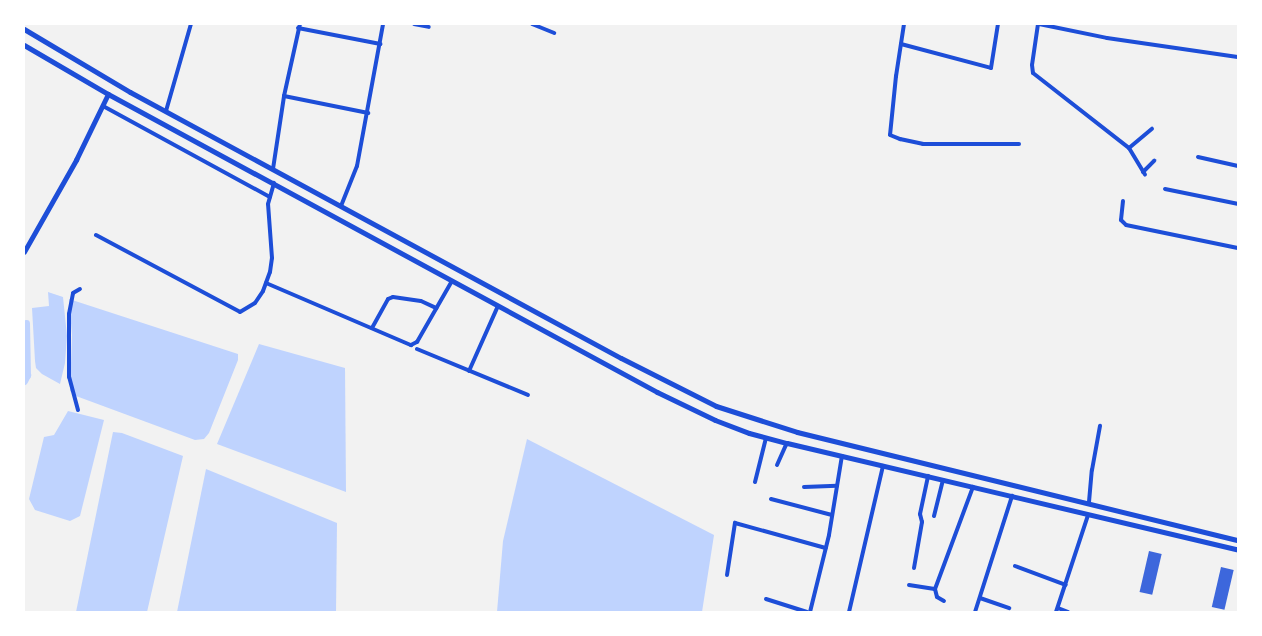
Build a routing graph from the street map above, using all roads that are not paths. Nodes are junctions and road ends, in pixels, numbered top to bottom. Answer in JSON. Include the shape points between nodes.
{"nodes":[{"id":1,"x":191,"y":24,"type":"edge"},
{"id":2,"x":384,"y":24,"type":"edge"},
{"id":3,"x":414,"y":24,"type":"edge"},
{"id":4,"x":532,"y":24,"type":"edge"},
{"id":5,"x":904,"y":24,"type":"edge"},
{"id":6,"x":998,"y":24,"type":"edge"},
{"id":7,"x":1039,"y":24,"type":"edge"},
{"id":8,"x":299,"y":26,"type":"edge"},
{"id":9,"x":429,"y":27,"type":"dead end"},
{"id":10,"x":24,"y":29,"type":"edge"},
{"id":11,"x":554,"y":32,"type":"dead end"},
{"id":12,"x":380,"y":44,"type":"junction"},
{"id":13,"x":901,"y":44,"type":"junction"},
{"id":14,"x":26,"y":47,"type":"edge"},
{"id":15,"x":1238,"y":57,"type":"edge"},
{"id":16,"x":108,"y":94,"type":"junction"},
{"id":17,"x":284,"y":96,"type":"junction"},
{"id":18,"x":103,"y":106,"type":"junction"},
{"id":19,"x":166,"y":111,"type":"junction"},
{"id":20,"x":368,"y":113,"type":"junction"},
{"id":21,"x":1152,"y":129,"type":"dead end"},
{"id":22,"x":1019,"y":144,"type":"dead end"},
{"id":23,"x":1131,"y":146,"type":"junction"},
{"id":24,"x":1198,"y":157,"type":"dead end"},
{"id":25,"x":1154,"y":161,"type":"dead end"},
{"id":26,"x":1238,"y":166,"type":"edge"},
{"id":27,"x":273,"y":168,"type":"junction"},
{"id":28,"x":274,"y":183,"type":"junction"},
{"id":29,"x":1165,"y":189,"type":"dead end"},
{"id":30,"x":270,"y":197,"type":"junction"},
{"id":31,"x":1123,"y":201,"type":"dead end"},
{"id":32,"x":1238,"y":204,"type":"edge"},
{"id":33,"x":342,"y":206,"type":"junction"},
{"id":34,"x":96,"y":235,"type":"dead end"},
{"id":35,"x":1238,"y":248,"type":"edge"},
{"id":36,"x":24,"y":252,"type":"edge"},
{"id":37,"x":444,"y":262,"type":"junction"},
{"id":38,"x":438,"y":273,"type":"junction"},
{"id":39,"x":452,"y":281,"type":"junction"},
{"id":40,"x":266,"y":282,"type":"junction"},
{"id":41,"x":80,"y":289,"type":"dead end"},
{"id":42,"x":498,"y":306,"type":"junction"},
{"id":43,"x":436,"y":308,"type":"junction"},
{"id":44,"x":372,"y":328,"type":"junction"},
{"id":45,"x":416,"y":349,"type":"dead end"},
{"id":46,"x":469,"y":371,"type":"junction"},
{"id":47,"x":528,"y":395,"type":"dead end"},
{"id":48,"x":78,"y":410,"type":"dead end"},
{"id":49,"x":1100,"y":426,"type":"dead end"},
{"id":50,"x":766,"y":438,"type":"junction"},
{"id":51,"x":787,"y":443,"type":"junction"},
{"id":52,"x":842,"y":456,"type":"junction"},
{"id":53,"x":777,"y":466,"type":"dead end"},
{"id":54,"x":883,"y":466,"type":"junction"},
{"id":55,"x":928,"y":476,"type":"junction"},
{"id":56,"x":943,"y":480,"type":"junction"},
{"id":57,"x":755,"y":482,"type":"dead end"},
{"id":58,"x":837,"y":486,"type":"junction"},
{"id":59,"x":804,"y":487,"type":"dead end"},
{"id":60,"x":973,"y":487,"type":"junction"},
{"id":61,"x":1012,"y":496,"type":"junction"},
{"id":62,"x":771,"y":499,"type":"dead end"},
{"id":63,"x":1089,"y":502,"type":"junction"},
{"id":64,"x":1088,"y":515,"type":"junction"},
{"id":65,"x":832,"y":516,"type":"junction"},
{"id":66,"x":934,"y":516,"type":"dead end"},
{"id":67,"x":1238,"y":540,"type":"edge"},
{"id":68,"x":826,"y":548,"type":"junction"},
{"id":69,"x":1238,"y":550,"type":"edge"},
{"id":70,"x":1015,"y":566,"type":"dead end"},
{"id":71,"x":914,"y":568,"type":"dead end"},
{"id":72,"x":727,"y":575,"type":"dead end"},
{"id":73,"x":908,"y":585,"type":"dead end"},
{"id":74,"x":1066,"y":585,"type":"junction"},
{"id":75,"x":935,"y":589,"type":"junction"},
{"id":76,"x":980,"y":598,"type":"junction"},
{"id":77,"x":766,"y":599,"type":"dead end"},
{"id":78,"x":944,"y":601,"type":"dead end"},
{"id":79,"x":1009,"y":608,"type":"dead end"},
{"id":80,"x":1057,"y":610,"type":"edge"},
{"id":81,"x":809,"y":612,"type":"edge"},
{"id":82,"x":849,"y":612,"type":"edge"},
{"id":83,"x":975,"y":612,"type":"edge"},
{"id":84,"x":1068,"y":612,"type":"edge"}],
"edges":[{"from":1,"to":19,"type":"street"},
{"from":2,"to":12,"type":"street"},
{"from":3,"to":9,"type":"street"},
{"from":4,"to":11,"type":"street"},
{"from":5,"to":13,"type":"street"},
{"from":6,"to":13,"type":"street","via":[[991,68]]},
{"from":7,"to":15,"type":"street","via":[[1107,38]]},
{"from":7,"to":23,"type":"street","via":[[1034,73]]},
{"from":8,"to":12,"type":"street"},
{"from":8,"to":17,"type":"street"},
{"from":10,"to":19,"type":"main road"},
{"from":12,"to":20,"type":"street"},
{"from":13,"to":22,"type":"street","via":[[890,135],[923,144]]},
{"from":14,"to":16,"type":"main road"},
{"from":16,"to":18,"type":"street"},
{"from":16,"to":28,"type":"main road"},
{"from":17,"to":20,"type":"street"},
{"from":17,"to":27,"type":"street"},
{"from":18,"to":30,"type":"street"},
{"from":18,"to":36,"type":"street"},
{"from":19,"to":27,"type":"main road"},
{"from":20,"to":33,"type":"street","via":[[357,166]]},
{"from":21,"to":23,"type":"street"},
{"from":23,"to":25,"type":"street","via":[[1144,174]]},
{"from":24,"to":26,"type":"street"},
{"from":27,"to":33,"type":"main road"},
{"from":28,"to":30,"type":"street"},
{"from":28,"to":38,"type":"main road"},
{"from":29,"to":32,"type":"street"},
{"from":30,"to":40,"type":"street","via":[[272,258]]},
{"from":31,"to":35,"type":"street","via":[[1121,220],[1126,225]]},
{"from":33,"to":37,"type":"main road"},
{"from":34,"to":40,"type":"street","via":[[234,311],[245,311],[254,303]]},
{"from":37,"to":38,"type":"main road"},
{"from":37,"to":63,"type":"main road","via":[[667,382],[730,411],[796,432]]},
{"from":38,"to":39,"type":"main road"},
{"from":39,"to":42,"type":"main road"},
{"from":39,"to":43,"type":"street"},
{"from":40,"to":44,"type":"street"},
{"from":41,"to":48,"type":"street","via":[[73,293],[69,314],[69,377]]},
{"from":42,"to":46,"type":"street"},
{"from":42,"to":50,"type":"main road","via":[[677,402]]},
{"from":43,"to":44,"type":"street","via":[[393,297],[388,299]]},
{"from":43,"to":44,"type":"street","via":[[417,342],[411,345]]},
{"from":45,"to":46,"type":"street"},
{"from":46,"to":47,"type":"street"},
{"from":49,"to":63,"type":"street"},
{"from":50,"to":51,"type":"main road"},
{"from":50,"to":57,"type":"street"},
{"from":51,"to":52,"type":"main road"},
{"from":51,"to":53,"type":"street"},
{"from":52,"to":54,"type":"main road"},
{"from":52,"to":58,"type":"street"},
{"from":54,"to":55,"type":"main road"},
{"from":54,"to":82,"type":"street"},
{"from":55,"to":56,"type":"main road"},
{"from":55,"to":71,"type":"street"},
{"from":56,"to":60,"type":"main road"},
{"from":56,"to":66,"type":"street"},
{"from":58,"to":59,"type":"street"},
{"from":58,"to":65,"type":"street"},
{"from":60,"to":61,"type":"main road"},
{"from":60,"to":75,"type":"street"},
{"from":61,"to":64,"type":"main road"},
{"from":61,"to":76,"type":"street"},
{"from":62,"to":65,"type":"street"},
{"from":63,"to":67,"type":"main road"},
{"from":64,"to":69,"type":"main road"},
{"from":64,"to":74,"type":"street"},
{"from":65,"to":68,"type":"street"},
{"from":68,"to":72,"type":"street","via":[[735,523]]},
{"from":68,"to":81,"type":"street"},
{"from":70,"to":74,"type":"street"},
{"from":73,"to":75,"type":"street"},
{"from":74,"to":80,"type":"street"},
{"from":75,"to":78,"type":"street","via":[[937,597]]},
{"from":76,"to":79,"type":"street"},
{"from":76,"to":83,"type":"street"},
{"from":77,"to":81,"type":"street"},
{"from":80,"to":84,"type":"street"}]}
